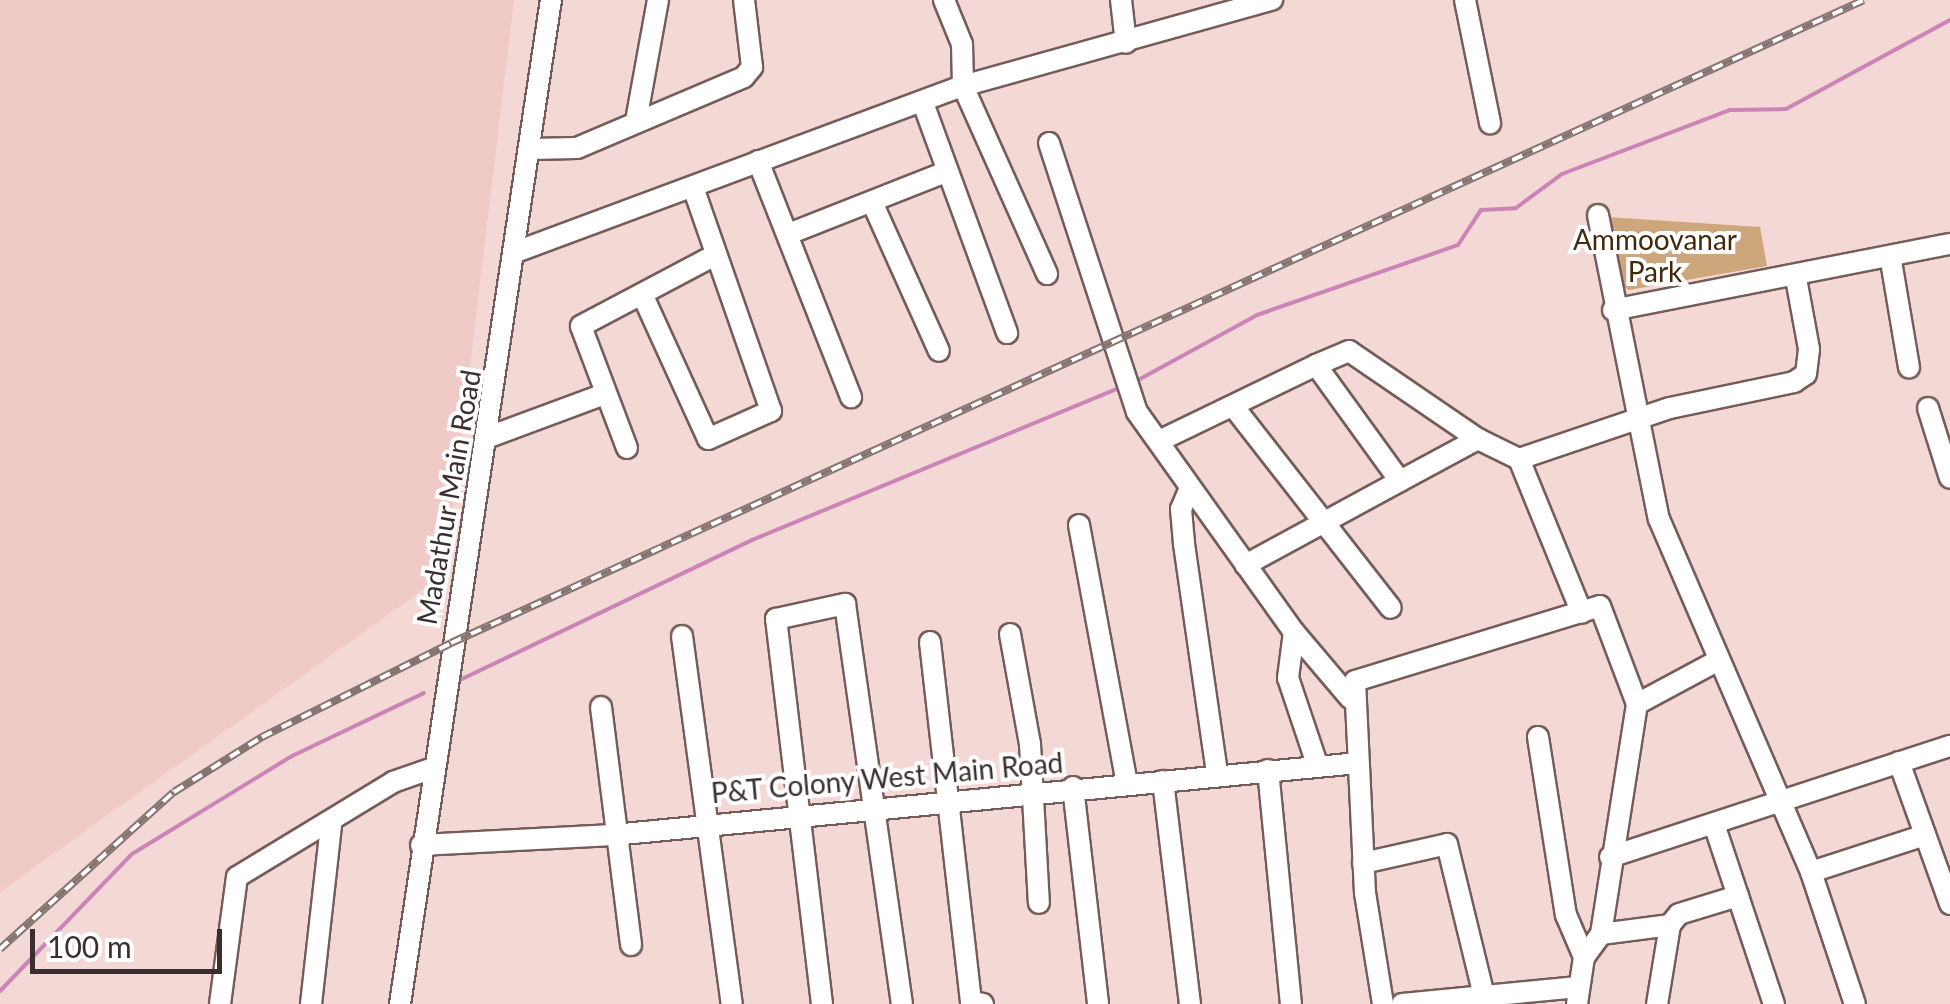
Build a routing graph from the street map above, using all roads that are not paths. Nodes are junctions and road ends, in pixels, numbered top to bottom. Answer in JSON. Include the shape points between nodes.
{"nodes":[{"id":1,"x":551,"y":0,"type":"edge"},
{"id":2,"x":658,"y":0,"type":"edge"},
{"id":3,"x":744,"y":0,"type":"edge"},
{"id":4,"x":944,"y":0,"type":"edge"},
{"id":5,"x":1120,"y":0,"type":"edge"},
{"id":6,"x":1272,"y":0,"type":"edge"},
{"id":7,"x":1465,"y":0,"type":"edge"},
{"id":8,"x":1126,"y":42,"type":"junction"},
{"id":9,"x":964,"y":86,"type":"junction"},
{"id":10,"x":923,"y":103,"type":"junction"},
{"id":11,"x":636,"y":121,"type":"junction"},
{"id":12,"x":1490,"y":123,"type":"dead end"},
{"id":13,"x":1049,"y":142,"type":"dead end"},
{"id":14,"x":530,"y":149,"type":"junction"},
{"id":15,"x":758,"y":160,"type":"junction"},
{"id":16,"x":946,"y":172,"type":"junction"},
{"id":17,"x":693,"y":187,"type":"junction"},
{"id":18,"x":872,"y":202,"type":"junction"},
{"id":19,"x":1598,"y":215,"type":"dead end"},
{"id":20,"x":790,"y":233,"type":"junction"},
{"id":21,"x":1950,"y":244,"type":"edge"},
{"id":22,"x":516,"y":252,"type":"junction"},
{"id":23,"x":714,"y":256,"type":"junction"},
{"id":24,"x":1891,"y":261,"type":"junction"},
{"id":25,"x":1046,"y":274,"type":"dead end"},
{"id":26,"x":1796,"y":278,"type":"junction"},
{"id":27,"x":642,"y":294,"type":"junction"},
{"id":28,"x":1612,"y":310,"type":"junction"},
{"id":29,"x":1006,"y":333,"type":"dead end"},
{"id":30,"x":939,"y":351,"type":"dead end"},
{"id":31,"x":1316,"y":365,"type":"junction"},
{"id":32,"x":1909,"y":367,"type":"dead end"},
{"id":33,"x":602,"y":396,"type":"junction"},
{"id":34,"x":851,"y":397,"type":"dead end"},
{"id":35,"x":1233,"y":406,"type":"junction"},
{"id":36,"x":1928,"y":408,"type":"dead end"},
{"id":37,"x":1638,"y":425,"type":"junction"},
{"id":38,"x":486,"y":438,"type":"junction"},
{"id":39,"x":1478,"y":440,"type":"junction"},
{"id":40,"x":1159,"y":441,"type":"junction"},
{"id":41,"x":627,"y":448,"type":"dead end"},
{"id":42,"x":1519,"y":460,"type":"junction"},
{"id":43,"x":1950,"y":478,"type":"edge"},
{"id":44,"x":1400,"y":481,"type":"junction"},
{"id":45,"x":1190,"y":488,"type":"junction"},
{"id":46,"x":1079,"y":525,"type":"dead end"},
{"id":47,"x":1320,"y":525,"type":"junction"},
{"id":48,"x":1246,"y":565,"type":"junction"},
{"id":49,"x":1391,"y":608,"type":"dead end"},
{"id":50,"x":1582,"y":612,"type":"junction"},
{"id":51,"x":1294,"y":632,"type":"junction"},
{"id":52,"x":1010,"y":634,"type":"dead end"},
{"id":53,"x":682,"y":636,"type":"dead end"},
{"id":54,"x":930,"y":642,"type":"dead end"},
{"id":55,"x":1719,"y":660,"type":"junction"},
{"id":56,"x":1350,"y":698,"type":"junction"},
{"id":57,"x":1637,"y":704,"type":"junction"},
{"id":58,"x":600,"y":707,"type":"dead end"},
{"id":59,"x":1538,"y":737,"type":"dead end"},
{"id":60,"x":1950,"y":746,"type":"edge"},
{"id":61,"x":1899,"y":762,"type":"junction"},
{"id":62,"x":1358,"y":763,"type":"junction"},
{"id":63,"x":1317,"y":764,"type":"junction"},
{"id":64,"x":433,"y":768,"type":"junction"},
{"id":65,"x":1268,"y":770,"type":"junction"},
{"id":66,"x":1217,"y":772,"type":"junction"},
{"id":67,"x":1163,"y":781,"type":"junction"},
{"id":68,"x":1127,"y":783,"type":"junction"},
{"id":69,"x":1074,"y":788,"type":"junction"},
{"id":70,"x":1033,"y":794,"type":"junction"},
{"id":71,"x":952,"y":800,"type":"junction"},
{"id":72,"x":1781,"y":804,"type":"junction"},
{"id":73,"x":878,"y":807,"type":"junction"},
{"id":74,"x":804,"y":813,"type":"junction"},
{"id":75,"x":706,"y":820,"type":"junction"},
{"id":76,"x":330,"y":826,"type":"junction"},
{"id":77,"x":1715,"y":828,"type":"junction"},
{"id":78,"x":1925,"y":834,"type":"junction"},
{"id":79,"x":613,"y":835,"type":"junction"},
{"id":80,"x":421,"y":846,"type":"junction"},
{"id":81,"x":1610,"y":857,"type":"junction"},
{"id":82,"x":1363,"y":863,"type":"junction"},
{"id":83,"x":1811,"y":872,"type":"junction"},
{"id":84,"x":1948,"y":893,"type":"edge"},
{"id":85,"x":1738,"y":896,"type":"junction"},
{"id":86,"x":1039,"y":904,"type":"dead end"},
{"id":87,"x":1670,"y":926,"type":"junction"},
{"id":88,"x":1601,"y":934,"type":"junction"},
{"id":89,"x":631,"y":945,"type":"dead end"},
{"id":90,"x":1584,"y":957,"type":"junction"},
{"id":91,"x":1577,"y":996,"type":"edge"},
{"id":92,"x":1485,"y":998,"type":"edge"},
{"id":93,"x":220,"y":1004,"type":"edge"},
{"id":94,"x":311,"y":1004,"type":"edge"},
{"id":95,"x":400,"y":1004,"type":"edge"},
{"id":96,"x":732,"y":1004,"type":"edge"},
{"id":97,"x":822,"y":1004,"type":"edge"},
{"id":98,"x":902,"y":1004,"type":"edge"},
{"id":99,"x":983,"y":1004,"type":"edge"},
{"id":100,"x":1098,"y":1004,"type":"edge"},
{"id":101,"x":1190,"y":1004,"type":"edge"},
{"id":102,"x":1291,"y":1004,"type":"edge"},
{"id":103,"x":1383,"y":1004,"type":"edge"},
{"id":104,"x":1402,"y":1004,"type":"edge"},
{"id":105,"x":1658,"y":1004,"type":"edge"},
{"id":106,"x":1774,"y":1004,"type":"edge"},
{"id":107,"x":1855,"y":1004,"type":"edge"}],
"edges":[{"from":1,"to":14,"type":"street","name":"Madathur Main Road"},
{"from":2,"to":11,"type":"street"},
{"from":3,"to":11,"type":"street","via":[[752,67],[744,76]]},
{"from":4,"to":9,"type":"street","via":[[962,44]]},
{"from":5,"to":8,"type":"street"},
{"from":6,"to":8,"type":"street"},
{"from":7,"to":12,"type":"street"},
{"from":8,"to":9,"type":"street"},
{"from":9,"to":10,"type":"street"},
{"from":9,"to":25,"type":"street"},
{"from":10,"to":15,"type":"street"},
{"from":10,"to":16,"type":"street"},
{"from":11,"to":14,"type":"street","via":[[578,148]]},
{"from":13,"to":40,"type":"street","via":[[1137,412]]},
{"from":14,"to":22,"type":"street","name":"Madathur Main Road"},
{"from":15,"to":17,"type":"street"},
{"from":15,"to":20,"type":"street"},
{"from":16,"to":18,"type":"street"},
{"from":16,"to":29,"type":"street"},
{"from":17,"to":22,"type":"street"},
{"from":17,"to":23,"type":"street"},
{"from":18,"to":20,"type":"street"},
{"from":18,"to":30,"type":"street"},
{"from":19,"to":28,"type":"street"},
{"from":20,"to":34,"type":"street"},
{"from":21,"to":24,"type":"street"},
{"from":22,"to":38,"type":"street","name":"Madathur Main Road"},
{"from":23,"to":27,"type":"street"},
{"from":23,"to":27,"type":"street","via":[[770,412],[708,440]]},
{"from":24,"to":26,"type":"street"},
{"from":24,"to":32,"type":"street"},
{"from":26,"to":28,"type":"street"},
{"from":26,"to":37,"type":"street","via":[[1806,374],[1660,411]]},
{"from":27,"to":33,"type":"street","via":[[581,326]]},
{"from":28,"to":37,"type":"street"},
{"from":31,"to":35,"type":"street"},
{"from":31,"to":39,"type":"street","via":[[1349,351]]},
{"from":31,"to":44,"type":"street"},
{"from":33,"to":38,"type":"street"},
{"from":33,"to":41,"type":"street"},
{"from":35,"to":40,"type":"street"},
{"from":35,"to":47,"type":"street"},
{"from":36,"to":43,"type":"street"},
{"from":37,"to":42,"type":"street"},
{"from":37,"to":55,"type":"street","via":[[1660,519]]},
{"from":38,"to":64,"type":"street","name":"Madathur Main Road"},
{"from":39,"to":42,"type":"street"},
{"from":39,"to":44,"type":"street"},
{"from":40,"to":45,"type":"street"},
{"from":42,"to":50,"type":"street"},
{"from":44,"to":47,"type":"street"},
{"from":45,"to":48,"type":"street"},
{"from":45,"to":66,"type":"street","via":[[1181,509],[1184,544]]},
{"from":46,"to":68,"type":"street"},
{"from":47,"to":48,"type":"street"},
{"from":47,"to":49,"type":"street"},
{"from":48,"to":51,"type":"street"},
{"from":50,"to":56,"type":"street","via":[[1366,672]]},
{"from":50,"to":57,"type":"street","via":[[1600,606]]},
{"from":51,"to":56,"type":"street"},
{"from":51,"to":63,"type":"street","via":[[1288,678]]},
{"from":52,"to":70,"type":"street"},
{"from":53,"to":75,"type":"street"},
{"from":54,"to":71,"type":"street"},
{"from":55,"to":57,"type":"street"},
{"from":55,"to":72,"type":"street"},
{"from":56,"to":62,"type":"street"},
{"from":57,"to":81,"type":"street"},
{"from":58,"to":79,"type":"street"},
{"from":59,"to":90,"type":"street","via":[[1566,915]]},
{"from":60,"to":61,"type":"street"},
{"from":61,"to":72,"type":"street"},
{"from":61,"to":78,"type":"street"},
{"from":62,"to":63,"type":"street","name":"P&T Colony West Main Road"},
{"from":62,"to":82,"type":"street"},
{"from":63,"to":65,"type":"street","name":"P&T Colony West Main Road"},
{"from":64,"to":76,"type":"street","via":[[393,782]]},
{"from":64,"to":80,"type":"street","name":"Madathur Main Road"},
{"from":65,"to":66,"type":"street","name":"P&T Colony West Main Road"},
{"from":65,"to":102,"type":"street"},
{"from":66,"to":67,"type":"street","name":"P&T Colony West Main Road"},
{"from":67,"to":68,"type":"street","name":"P&T Colony West Main Road"},
{"from":67,"to":101,"type":"street"},
{"from":68,"to":69,"type":"street","name":"P&T Colony West Main Road"},
{"from":69,"to":70,"type":"street","name":"P&T Colony West Main Road"},
{"from":69,"to":100,"type":"street"},
{"from":70,"to":71,"type":"street","name":"P&T Colony West Main Road"},
{"from":70,"to":86,"type":"street"},
{"from":71,"to":73,"type":"street","name":"P&T Colony West Main Road"},
{"from":71,"to":99,"type":"street","via":[[970,1002]]},
{"from":72,"to":77,"type":"street"},
{"from":72,"to":83,"type":"street"},
{"from":73,"to":74,"type":"street","name":"P&T Colony West Main Road"},
{"from":73,"to":74,"type":"street","via":[[845,604],[776,619]]},
{"from":73,"to":98,"type":"street"},
{"from":74,"to":75,"type":"street","name":"P&T Colony West Main Road"},
{"from":74,"to":97,"type":"street"},
{"from":75,"to":79,"type":"street","name":"P&T Colony West Main Road"},
{"from":75,"to":96,"type":"street"},
{"from":76,"to":93,"type":"street","via":[[253,861],[238,876]]},
{"from":76,"to":94,"type":"street"},
{"from":77,"to":81,"type":"street"},
{"from":77,"to":85,"type":"street"},
{"from":78,"to":83,"type":"street"},
{"from":78,"to":84,"type":"street"},
{"from":79,"to":80,"type":"street","name":"P&T Colony West Main Road"},
{"from":79,"to":89,"type":"street"},
{"from":80,"to":95,"type":"street","name":"Madathur Main Road"},
{"from":81,"to":88,"type":"street"},
{"from":82,"to":92,"type":"street","via":[[1447,844]]},
{"from":82,"to":103,"type":"street"},
{"from":83,"to":107,"type":"street"},
{"from":85,"to":87,"type":"street","via":[[1678,914]]},
{"from":85,"to":106,"type":"street"},
{"from":87,"to":88,"type":"street"},
{"from":87,"to":105,"type":"street"},
{"from":88,"to":90,"type":"street"},
{"from":90,"to":91,"type":"street"},
{"from":91,"to":92,"type":"street"},
{"from":92,"to":104,"type":"street"}]}
